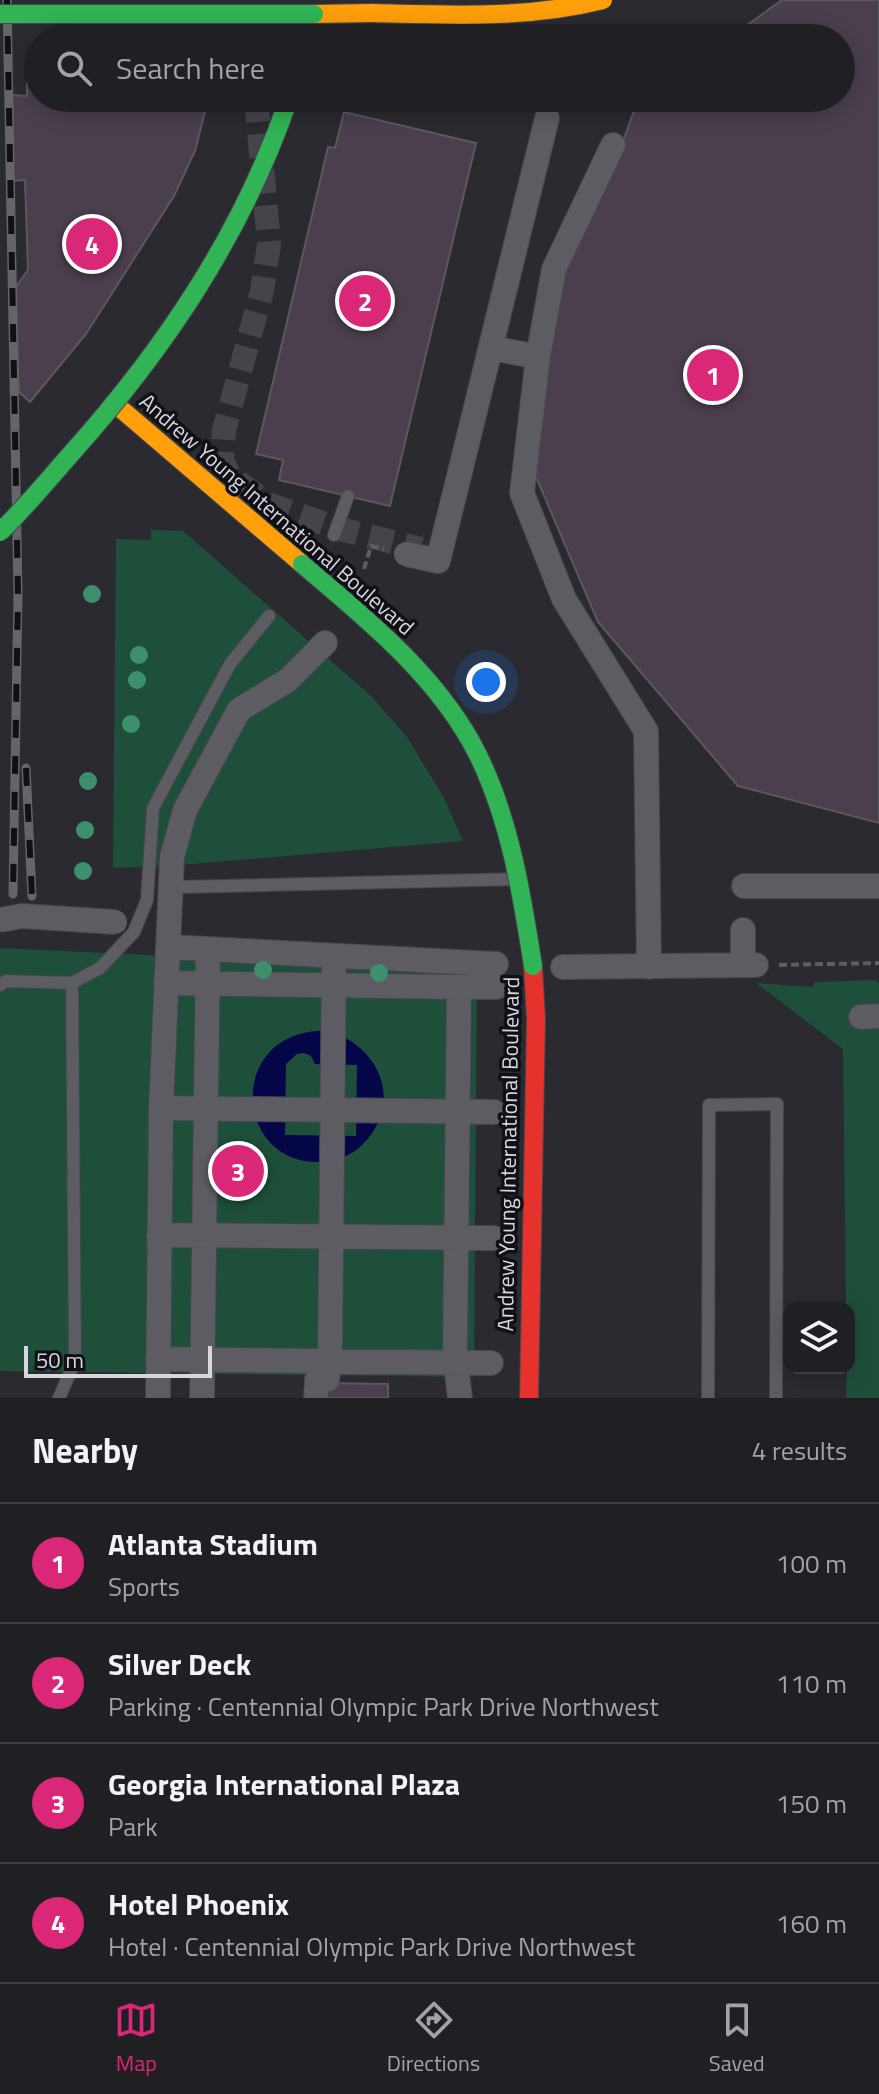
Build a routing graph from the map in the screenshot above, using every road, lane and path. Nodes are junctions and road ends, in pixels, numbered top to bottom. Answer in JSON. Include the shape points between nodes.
{"nodes":[{"id":1,"x":603,"y":0,"type":"edge"},
{"id":2,"x":316,"y":7,"type":"edge"},
{"id":3,"x":0,"y":14,"type":"edge"},
{"id":4,"x":283,"y":112,"type":"edge"},
{"id":5,"x":547,"y":118,"type":"dead end"},
{"id":6,"x":613,"y":145,"type":"dead end"},
{"id":7,"x":492,"y":348,"type":"junction"},
{"id":8,"x":538,"y":357,"type":"junction"},
{"id":9,"x":114,"y":403,"type":"junction"},
{"id":10,"x":348,"y":496,"type":"dead end"},
{"id":11,"x":0,"y":532,"type":"edge"},
{"id":12,"x":334,"y":535,"type":"dead end"},
{"id":13,"x":371,"y":546,"type":"dead end"},
{"id":14,"x":406,"y":554,"type":"tunnel mouth"},
{"id":15,"x":364,"y":569,"type":"dead end"},
{"id":16,"x":269,"y":616,"type":"dead end"},
{"id":17,"x":325,"y":643,"type":"dead end"},
{"id":18,"x":520,"y":879,"type":"junction"},
{"id":19,"x":744,"y":886,"type":"dead end"},
{"id":20,"x":879,"y":886,"type":"edge"},
{"id":21,"x":180,"y":887,"type":"dead end"},
{"id":22,"x":0,"y":920,"type":"edge"},
{"id":23,"x":115,"y":922,"type":"dead end"},
{"id":24,"x":743,"y":930,"type":"dead end"},
{"id":25,"x":169,"y":947,"type":"junction"},
{"id":26,"x":208,"y":950,"type":"junction"},
{"id":27,"x":334,"y":956,"type":"junction"},
{"id":28,"x":879,"y":963,"type":"edge"},
{"id":29,"x":750,"y":965,"type":"junction"},
{"id":30,"x":563,"y":967,"type":"dead end"},
{"id":31,"x":649,"y":967,"type":"junction"},
{"id":32,"x":72,"y":983,"type":"junction"},
{"id":33,"x":166,"y":983,"type":"junction"},
{"id":34,"x":208,"y":984,"type":"junction"},
{"id":35,"x":0,"y":985,"type":"edge"},
{"id":36,"x":459,"y":987,"type":"junction"},
{"id":37,"x":161,"y":1108,"type":"junction"},
{"id":38,"x":331,"y":1110,"type":"junction"},
{"id":39,"x":458,"y":1112,"type":"junction"},
{"id":40,"x":494,"y":1112,"type":"dead end"},
{"id":41,"x":159,"y":1235,"type":"junction"},
{"id":42,"x":205,"y":1235,"type":"junction"},
{"id":43,"x":331,"y":1236,"type":"junction"},
{"id":44,"x":457,"y":1237,"type":"junction"},
{"id":45,"x":493,"y":1238,"type":"dead end"},
{"id":46,"x":158,"y":1359,"type":"junction"},
{"id":47,"x":204,"y":1360,"type":"junction"},
{"id":48,"x":330,"y":1362,"type":"junction"},
{"id":49,"x":456,"y":1363,"type":"junction"},
{"id":50,"x":491,"y":1363,"type":"dead end"},
{"id":51,"x":59,"y":1398,"type":"edge"},
{"id":52,"x":158,"y":1398,"type":"edge"},
{"id":53,"x":202,"y":1398,"type":"edge"},
{"id":54,"x":316,"y":1398,"type":"edge"},
{"id":55,"x":460,"y":1398,"type":"edge"},
{"id":56,"x":529,"y":1398,"type":"edge"},
{"id":57,"x":708,"y":1398,"type":"edge"},
{"id":58,"x":776,"y":1398,"type":"edge"}],
"edges":[{"from":1,"to":2,"type":"street","bridge":true,"via":[[493,15]]},
{"from":2,"to":3,"type":"street","bridge":true,"via":[[254,16]]},
{"from":4,"to":9,"type":"street","bridge":true,"via":[[250,196],[193,299]]},
{"from":5,"to":7,"type":"street"},
{"from":6,"to":8,"type":"street","via":[[554,269]]},
{"from":7,"to":8,"type":"street"},
{"from":7,"to":14,"type":"street","bridge":true,"via":[[438,561]]},
{"from":8,"to":31,"type":"street","via":[[522,493],[564,599],[646,731]]},
{"from":9,"to":11,"type":"street","bridge":true},
{"from":9,"to":18,"type":"street","name":"Andrew Young International Boulevard","bridge":true,"via":[[332,589],[449,709],[477,753]]},
{"from":10,"to":12,"type":"lane"},
{"from":13,"to":15,"type":"path"},
{"from":16,"to":32,"type":"lane","via":[[230,664],[153,808],[147,900],[134,932],[100,968]]},
{"from":17,"to":25,"type":"street","via":[[288,680],[239,710],[190,801],[172,857]]},
{"from":18,"to":21,"type":"lane"},
{"from":18,"to":56,"type":"street","name":"Andrew Young International Boulevard","bridge":true,"via":[[536,1019]]},
{"from":19,"to":20,"type":"street"},
{"from":22,"to":23,"type":"street","bridge":true,"via":[[22,916]]},
{"from":24,"to":29,"type":"street"},
{"from":25,"to":26,"type":"street"},
{"from":25,"to":33,"type":"street"},
{"from":26,"to":27,"type":"street"},
{"from":26,"to":34,"type":"street"},
{"from":27,"to":36,"type":"street","via":[[496,975]]},
{"from":27,"to":38,"type":"street"},
{"from":28,"to":29,"type":"path"},
{"from":29,"to":31,"type":"street"},
{"from":30,"to":31,"type":"street"},
{"from":32,"to":35,"type":"lane"},
{"from":32,"to":51,"type":"lane","via":[[75,1361]]},
{"from":33,"to":34,"type":"street"},
{"from":33,"to":37,"type":"street"},
{"from":34,"to":36,"type":"street"},
{"from":34,"to":42,"type":"street"},
{"from":36,"to":39,"type":"street"},
{"from":37,"to":38,"type":"street"},
{"from":37,"to":41,"type":"street"},
{"from":38,"to":39,"type":"street"},
{"from":38,"to":43,"type":"street"},
{"from":39,"to":40,"type":"street"},
{"from":39,"to":44,"type":"street"},
{"from":41,"to":42,"type":"street"},
{"from":41,"to":46,"type":"street"},
{"from":42,"to":43,"type":"street"},
{"from":42,"to":47,"type":"street"},
{"from":43,"to":44,"type":"street"},
{"from":43,"to":48,"type":"street"},
{"from":44,"to":45,"type":"street"},
{"from":44,"to":49,"type":"street"},
{"from":46,"to":47,"type":"street"},
{"from":46,"to":52,"type":"street"},
{"from":47,"to":48,"type":"street"},
{"from":47,"to":53,"type":"street"},
{"from":48,"to":49,"type":"street"},
{"from":48,"to":54,"type":"street","via":[[327,1380],[317,1380]]},
{"from":49,"to":50,"type":"street"},
{"from":49,"to":55,"type":"street"},
{"from":57,"to":58,"type":"lane","via":[[709,1105],[777,1104]]}]}
